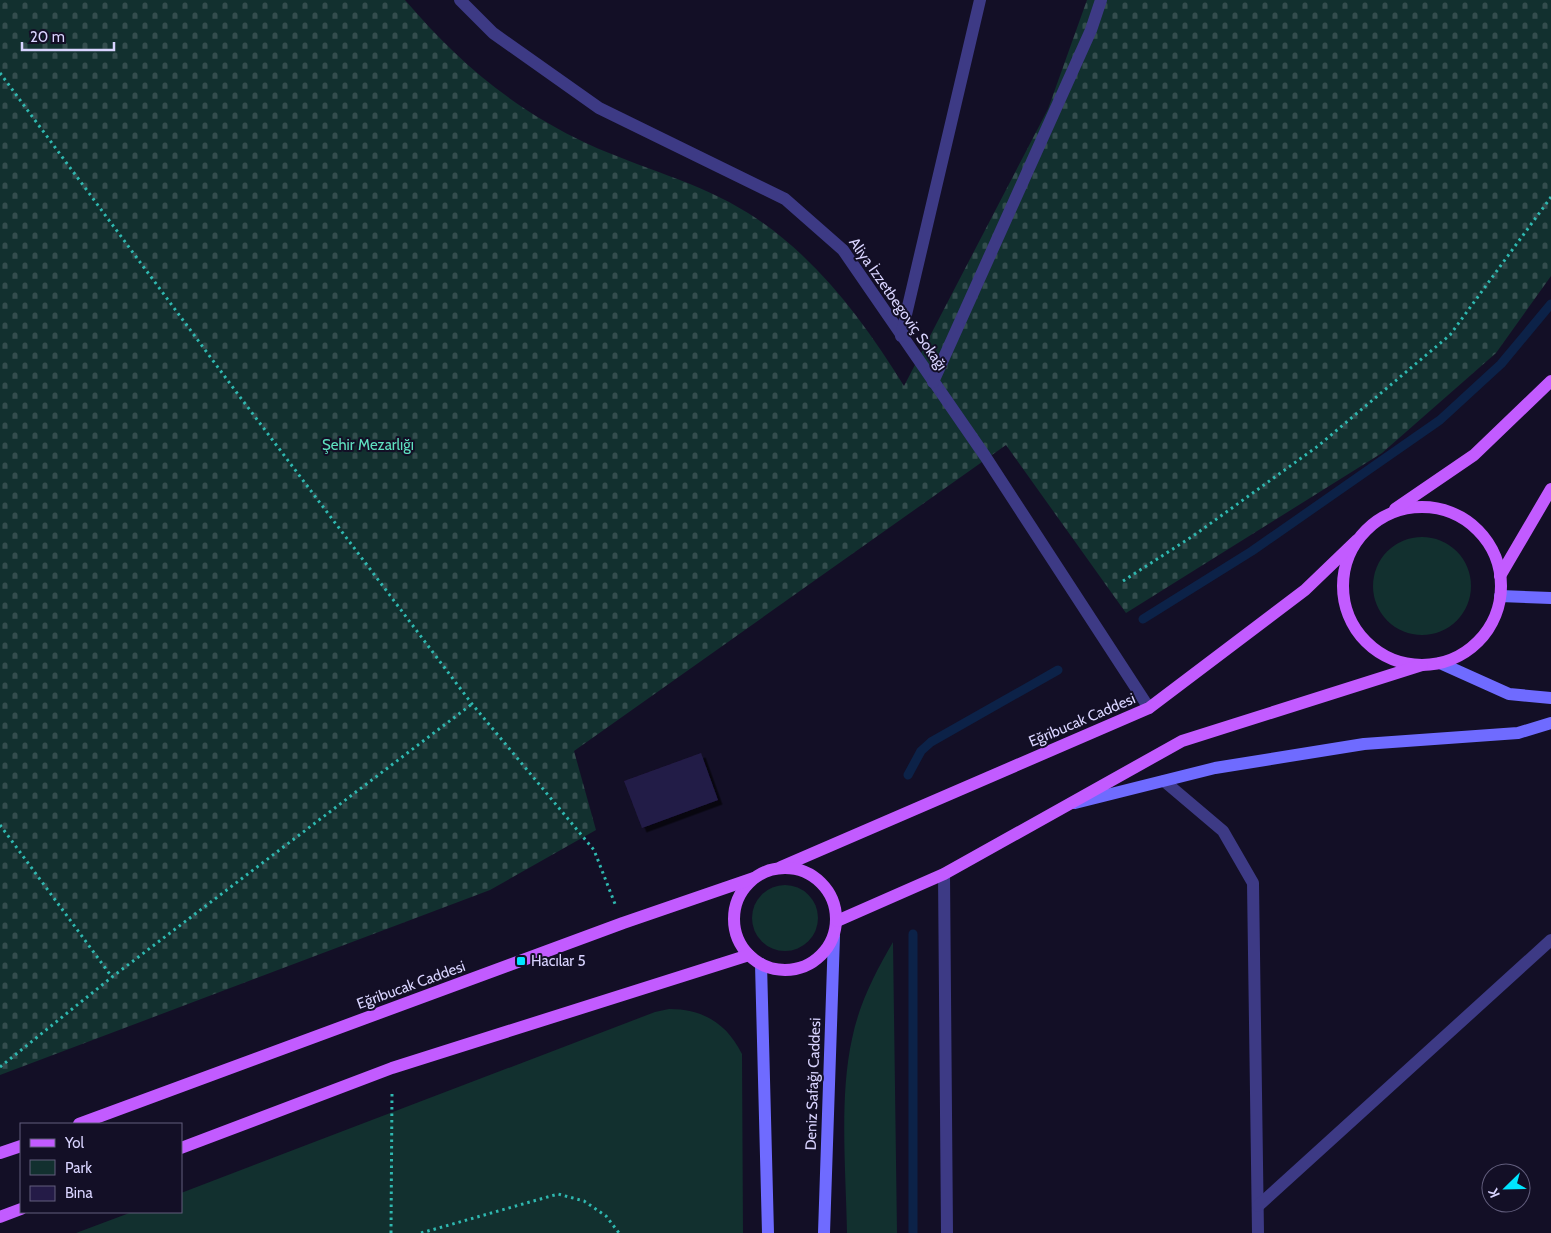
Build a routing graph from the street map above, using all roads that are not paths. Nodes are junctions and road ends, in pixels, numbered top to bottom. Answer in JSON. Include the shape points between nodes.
{"nodes":[{"id":1,"x":460,"y":0,"type":"edge"},
{"id":2,"x":980,"y":0,"type":"edge"},
{"id":3,"x":1101,"y":0,"type":"edge"},
{"id":4,"x":901,"y":336,"type":"junction"},
{"id":5,"x":1551,"y":381,"type":"edge"},
{"id":6,"x":933,"y":382,"type":"junction"},
{"id":7,"x":1551,"y":489,"type":"edge"},
{"id":8,"x":1386,"y":516,"type":"junction"},
{"id":9,"x":1357,"y":540,"type":"junction"},
{"id":10,"x":1500,"y":576,"type":"junction"},
{"id":11,"x":1500,"y":596,"type":"junction"},
{"id":12,"x":1551,"y":598,"type":"edge"},
{"id":13,"x":1440,"y":662,"type":"junction"},
{"id":14,"x":1422,"y":665,"type":"junction"},
{"id":15,"x":1551,"y":698,"type":"edge"},
{"id":16,"x":1149,"y":708,"type":"junction"},
{"id":17,"x":1551,"y":723,"type":"edge"},
{"id":18,"x":1164,"y":781,"type":"junction"},
{"id":19,"x":1068,"y":805,"type":"junction"},
{"id":20,"x":781,"y":867,"type":"junction"},
{"id":21,"x":944,"y":874,"type":"junction"},
{"id":22,"x":754,"y":878,"type":"junction"},
{"id":23,"x":837,"y":921,"type":"junction"},
{"id":24,"x":834,"y":936,"type":"junction"},
{"id":25,"x":1551,"y":940,"type":"edge"},
{"id":26,"x":749,"y":955,"type":"junction"},
{"id":27,"x":761,"y":964,"type":"junction"},
{"id":28,"x":82,"y":1123,"type":"edge"},
{"id":29,"x":20,"y":1146,"type":"edge"},
{"id":30,"x":182,"y":1148,"type":"edge"},
{"id":31,"x":0,"y":1153,"type":"edge"},
{"id":32,"x":1258,"y":1206,"type":"junction"},
{"id":33,"x":20,"y":1209,"type":"edge"},
{"id":34,"x":0,"y":1217,"type":"edge"},
{"id":35,"x":768,"y":1233,"type":"edge"},
{"id":36,"x":824,"y":1233,"type":"edge"},
{"id":37,"x":946,"y":1233,"type":"edge"},
{"id":38,"x":1258,"y":1233,"type":"edge"}],
"edges":[{"from":1,"to":4,"type":"street","name":"Aliya İzzetbegoviç Sokağı","via":[[493,33],[599,108],[785,199],[843,250]]},
{"from":2,"to":4,"type":"street"},
{"from":3,"to":6,"type":"street","via":[[1091,30]]},
{"from":4,"to":6,"type":"street","name":"Aliya İzzetbegoviç Sokağı"},
{"from":5,"to":8,"type":"main road","via":[[1474,456]]},
{"from":6,"to":16,"type":"street","name":"Aliya İzzetbegoviç Sokağı"},
{"from":7,"to":10,"type":"main road"},
{"from":8,"to":9,"type":"main road"},
{"from":8,"to":10,"type":"main road","via":[[1403,509],[1422,507],[1441,509],[1459,516],[1487,541],[1496,558]]},
{"from":9,"to":14,"type":"main road","via":[[1348,557],[1344,576],[1348,613],[1369,645],[1385,656]]},
{"from":9,"to":16,"type":"main road","name":"Eğribucak Caddesi","via":[[1304,590]]},
{"from":10,"to":11,"type":"main road"},
{"from":11,"to":12,"type":"street"},
{"from":11,"to":13,"type":"main road","via":[[1491,623],[1474,645],[1458,656]]},
{"from":13,"to":14,"type":"main road"},
{"from":13,"to":15,"type":"street","via":[[1510,694]]},
{"from":14,"to":19,"type":"main road","via":[[1182,741]]},
{"from":16,"to":20,"type":"main road","name":"Eğribucak Caddesi"},
{"from":17,"to":18,"type":"street","via":[[1518,733],[1355,746],[1214,768]]},
{"from":18,"to":19,"type":"street"},
{"from":18,"to":32,"type":"street","via":[[1223,831],[1253,883]]},
{"from":19,"to":21,"type":"main road"},
{"from":20,"to":22,"type":"main road"},
{"from":20,"to":23,"type":"main road","via":[[796,868],[821,882],[836,907]]},
{"from":21,"to":23,"type":"main road"},
{"from":21,"to":37,"type":"street"},
{"from":22,"to":26,"type":"main road","via":[[744,888],[734,915],[740,944]]},
{"from":22,"to":28,"type":"main road","name":"Eğribucak Caddesi","via":[[623,923]]},
{"from":23,"to":24,"type":"main road"},
{"from":24,"to":27,"type":"main road","via":[[817,960],[804,967],[789,970]]},
{"from":24,"to":36,"type":"street","name":"Deniz Safağı Caddesi"},
{"from":25,"to":32,"type":"street"},
{"from":26,"to":27,"type":"main road"},
{"from":26,"to":30,"type":"main road","via":[[392,1068]]},
{"from":27,"to":35,"type":"street"},
{"from":29,"to":31,"type":"main road"},
{"from":32,"to":38,"type":"street"},
{"from":33,"to":34,"type":"main road"}]}
